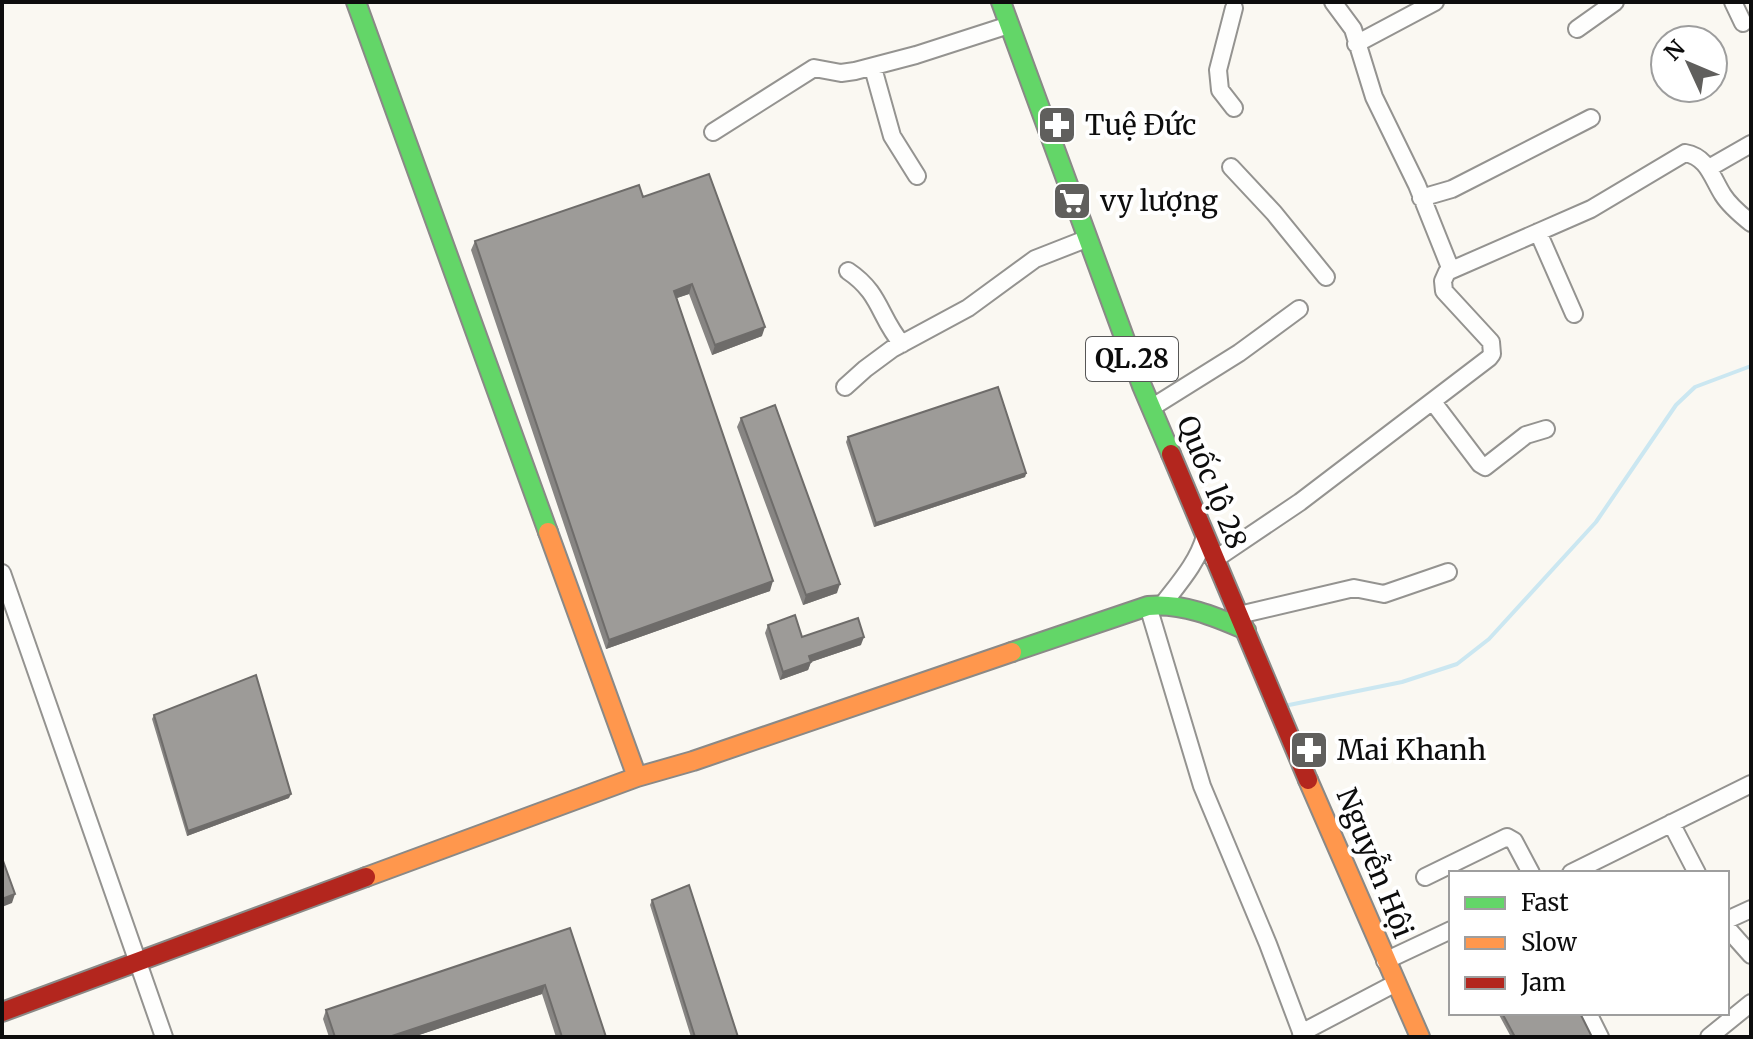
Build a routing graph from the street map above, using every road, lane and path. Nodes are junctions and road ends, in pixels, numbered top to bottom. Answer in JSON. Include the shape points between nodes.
{"nodes":[{"id":1,"x":356,"y":2,"type":"edge"},
{"id":2,"x":1001,"y":2,"type":"edge"},
{"id":3,"x":1333,"y":2,"type":"edge"},
{"id":4,"x":1435,"y":2,"type":"edge"},
{"id":5,"x":1615,"y":2,"type":"edge"},
{"id":6,"x":1733,"y":2,"type":"edge"},
{"id":7,"x":1234,"y":8,"type":"dead end"},
{"id":8,"x":1743,"y":23,"type":"dead end"},
{"id":9,"x":1009,"y":25,"type":"junction"},
{"id":10,"x":1577,"y":29,"type":"dead end"},
{"id":11,"x":1356,"y":44,"type":"junction"},
{"id":12,"x":873,"y":68,"type":"junction"},
{"id":13,"x":1234,"y":108,"type":"dead end"},
{"id":14,"x":1591,"y":118,"type":"dead end"},
{"id":15,"x":713,"y":132,"type":"dead end"},
{"id":16,"x":1751,"y":144,"type":"edge"},
{"id":17,"x":1231,"y":167,"type":"dead end"},
{"id":18,"x":1709,"y":168,"type":"junction"},
{"id":19,"x":917,"y":176,"type":"dead end"},
{"id":20,"x":1421,"y":198,"type":"junction"},
{"id":21,"x":1751,"y":223,"type":"edge"},
{"id":22,"x":1538,"y":232,"type":"junction"},
{"id":23,"x":1086,"y":239,"type":"junction"},
{"id":24,"x":1451,"y":270,"type":"junction"},
{"id":25,"x":848,"y":271,"type":"dead end"},
{"id":26,"x":1326,"y":277,"type":"dead end"},
{"id":27,"x":1299,"y":309,"type":"dead end"},
{"id":28,"x":1574,"y":314,"type":"dead end"},
{"id":29,"x":902,"y":344,"type":"junction"},
{"id":30,"x":845,"y":387,"type":"dead end"},
{"id":31,"x":1433,"y":402,"type":"junction"},
{"id":32,"x":1151,"y":408,"type":"junction"},
{"id":33,"x":1546,"y":429,"type":"dead end"},
{"id":34,"x":1205,"y":536,"type":"junction"},
{"id":35,"x":1214,"y":560,"type":"junction"},
{"id":36,"x":1448,"y":572,"type":"dead end"},
{"id":37,"x":2,"y":573,"type":"edge"},
{"id":38,"x":1156,"y":605,"type":"junction"},
{"id":39,"x":1243,"y":622,"type":"junction"},
{"id":40,"x":1280,"y":710,"type":"joint"},
{"id":41,"x":637,"y":777,"type":"junction"},
{"id":42,"x":1751,"y":784,"type":"edge"},
{"id":43,"x":1671,"y":823,"type":"junction"},
{"id":44,"x":1530,"y":871,"type":"edge"},
{"id":45,"x":1575,"y":871,"type":"edge"},
{"id":46,"x":1696,"y":871,"type":"edge"},
{"id":47,"x":1425,"y":877,"type":"dead end"},
{"id":48,"x":1751,"y":909,"type":"edge"},
{"id":49,"x":1729,"y":919,"type":"edge"},
{"id":50,"x":1729,"y":930,"type":"edge"},
{"id":51,"x":1449,"y":931,"type":"edge"},
{"id":52,"x":1751,"y":955,"type":"edge"},
{"id":53,"x":137,"y":961,"type":"junction"},
{"id":54,"x":1385,"y":961,"type":"junction"},
{"id":55,"x":1396,"y":983,"type":"junction"},
{"id":56,"x":1751,"y":1003,"type":"edge"},
{"id":57,"x":2,"y":1012,"type":"edge"},
{"id":58,"x":1589,"y":1015,"type":"edge"},
{"id":59,"x":1302,"y":1035,"type":"edge"},
{"id":60,"x":164,"y":1037,"type":"edge"},
{"id":61,"x":1420,"y":1037,"type":"edge"},
{"id":62,"x":1600,"y":1037,"type":"edge"},
{"id":63,"x":1709,"y":1037,"type":"edge"}],
"edges":[{"from":1,"to":41,"type":"main road"},
{"from":2,"to":9,"type":"main road","name":"Quốc lộ 28","number":"QL.28"},
{"from":3,"to":11,"type":"street","via":[[1353,29]]},
{"from":4,"to":11,"type":"street"},
{"from":5,"to":10,"type":"street"},
{"from":6,"to":8,"type":"street"},
{"from":7,"to":13,"type":"street","via":[[1218,70],[1220,90]]},
{"from":9,"to":12,"type":"street"},
{"from":9,"to":23,"type":"main road","name":"Quốc lộ 28","number":"QL.28"},
{"from":11,"to":20,"type":"street","via":[[1374,97]]},
{"from":12,"to":15,"type":"street","via":[[841,73],[814,68]]},
{"from":12,"to":19,"type":"street","via":[[892,136]]},
{"from":14,"to":20,"type":"street","via":[[1452,189]]},
{"from":16,"to":18,"type":"street"},
{"from":17,"to":26,"type":"street"},
{"from":18,"to":21,"type":"street","via":[[1723,195]]},
{"from":18,"to":22,"type":"street","via":[[1692,154],[1678,155],[1633,186]]},
{"from":20,"to":24,"type":"street"},
{"from":22,"to":24,"type":"street"},
{"from":22,"to":28,"type":"street"},
{"from":23,"to":29,"type":"street","via":[[1035,259],[968,308]]},
{"from":23,"to":32,"type":"main road","name":"Quốc lộ 28","number":"QL.28"},
{"from":24,"to":31,"type":"street","via":[[1444,276],[1444,291],[1491,342],[1492,354]]},
{"from":25,"to":29,"type":"street","via":[[875,296]]},
{"from":27,"to":32,"type":"street"},
{"from":29,"to":30,"type":"street"},
{"from":31,"to":33,"type":"street","via":[[1485,467],[1526,435]]},
{"from":31,"to":35,"type":"street"},
{"from":32,"to":34,"type":"main road","name":"Quốc lộ 28","number":"QL.28"},
{"from":34,"to":35,"type":"main road","name":"Quốc lộ 28","number":"QL.28"},
{"from":34,"to":38,"type":"street","via":[[1187,573]]},
{"from":35,"to":39,"type":"main road","name":"Quốc lộ 28","number":"QL.28"},
{"from":36,"to":39,"type":"street","via":[[1384,594],[1354,588]]},
{"from":37,"to":53,"type":"street"},
{"from":38,"to":39,"type":"main road"},
{"from":38,"to":41,"type":"main road"},
{"from":38,"to":59,"type":"street","via":[[1202,786]]},
{"from":39,"to":40,"type":"main road","name":"Quốc lộ 28","number":"QL.28"},
{"from":40,"to":54,"type":"main road","name":"Nguyễn Hội","number":"QL.28"},
{"from":41,"to":53,"type":"main road"},
{"from":42,"to":43,"type":"street"},
{"from":43,"to":45,"type":"street"},
{"from":43,"to":46,"type":"street"},
{"from":44,"to":47,"type":"street","via":[[1507,837]]},
{"from":48,"to":49,"type":"street"},
{"from":50,"to":52,"type":"street"},
{"from":51,"to":54,"type":"street"},
{"from":53,"to":57,"type":"main road"},
{"from":53,"to":60,"type":"street"},
{"from":54,"to":55,"type":"main road","name":"Nguyễn Hội","number":"QL.28"},
{"from":55,"to":59,"type":"street"},
{"from":55,"to":61,"type":"main road","name":"Nguyễn Hội","number":"QL.28"},
{"from":56,"to":63,"type":"street"},
{"from":58,"to":62,"type":"street"}]}
